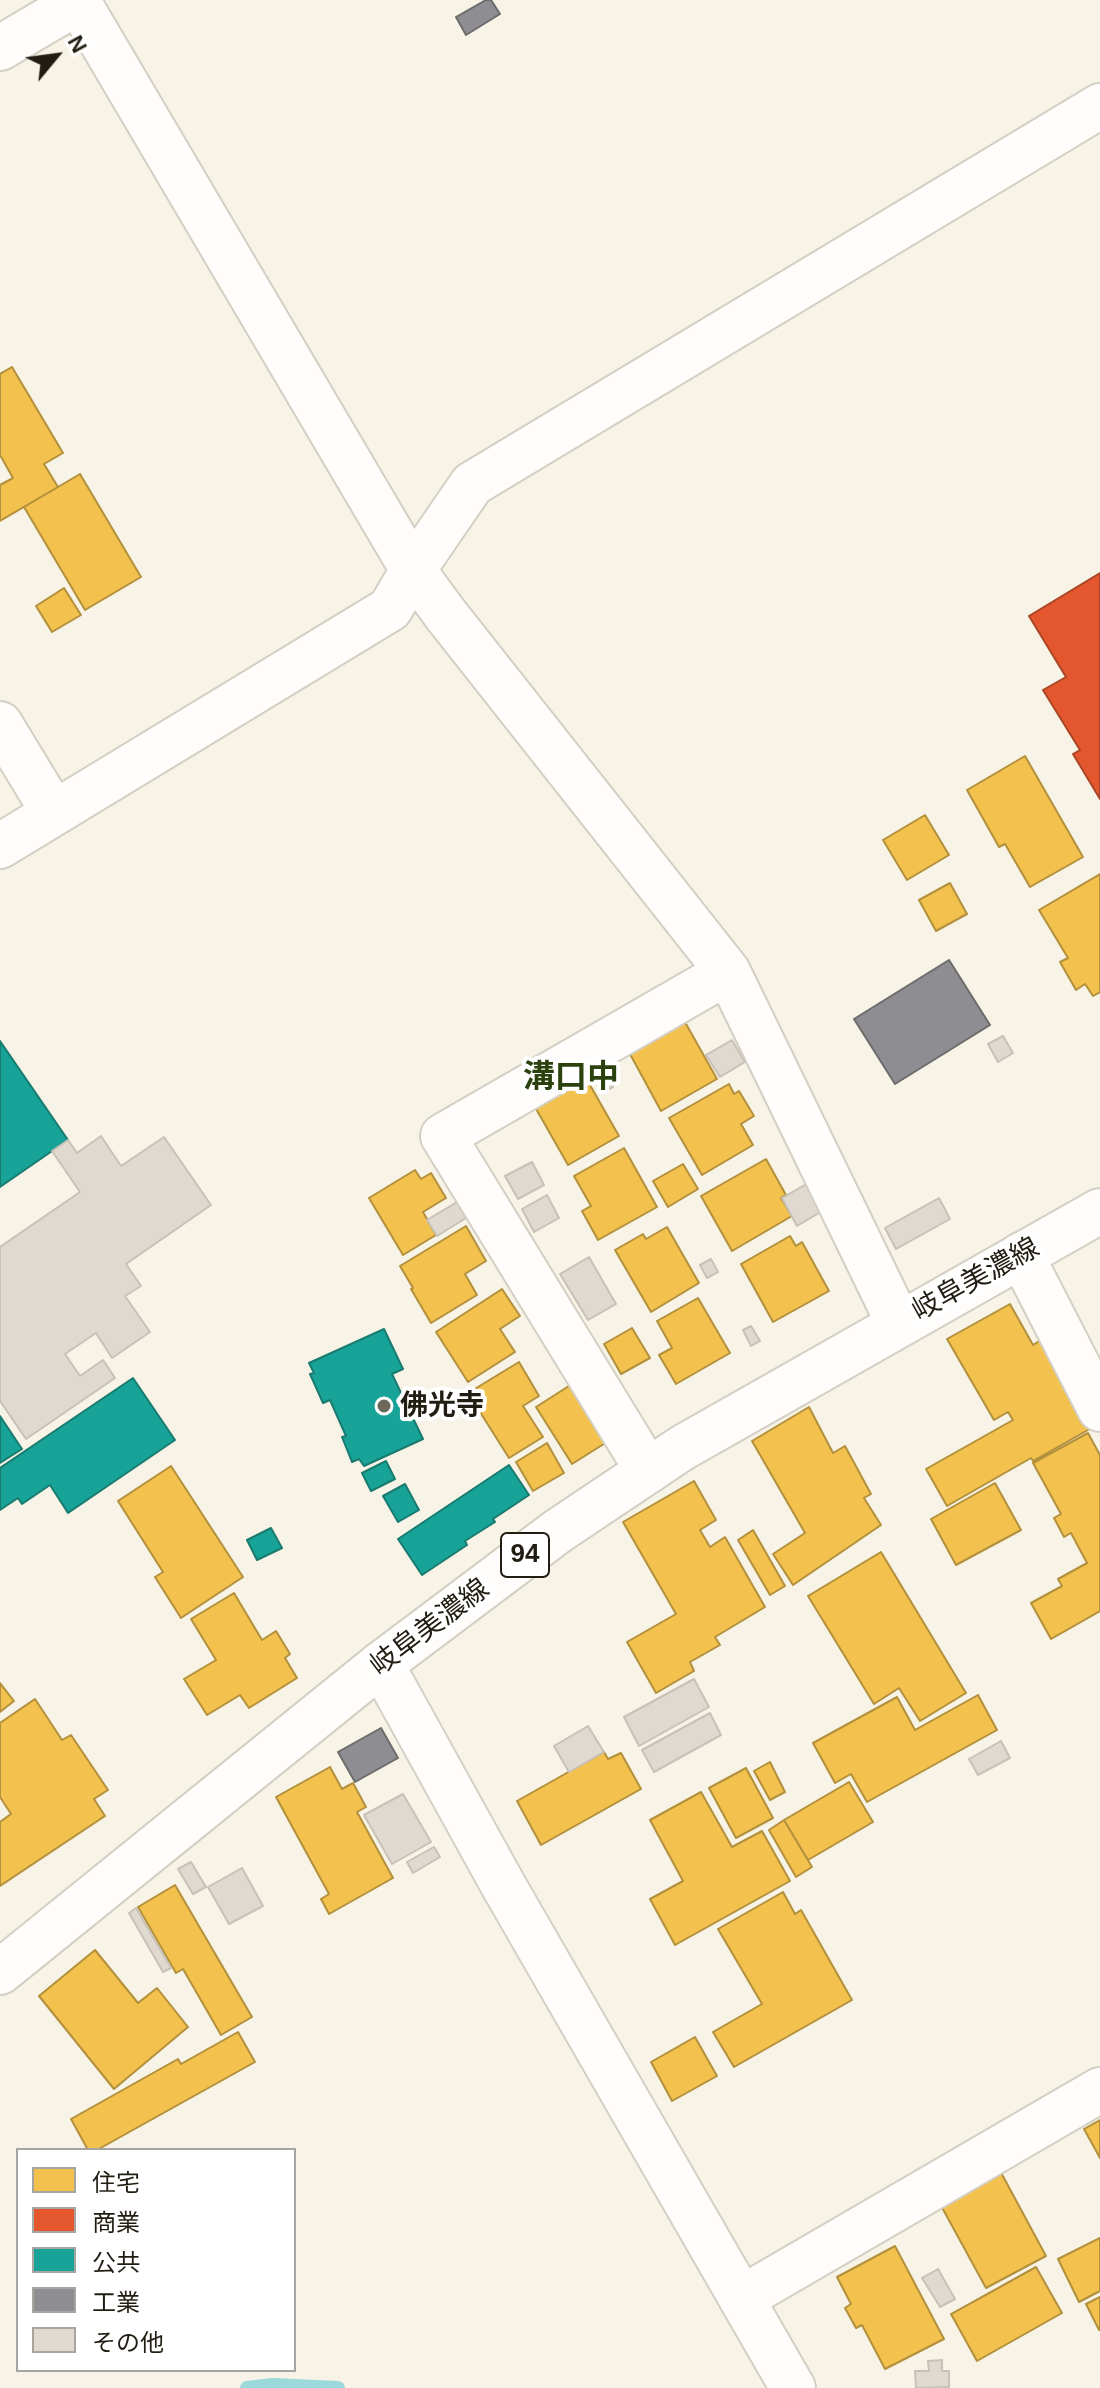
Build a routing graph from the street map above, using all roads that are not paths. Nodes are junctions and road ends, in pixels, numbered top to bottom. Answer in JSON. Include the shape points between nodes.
{"nodes":[{"id":1,"x":77,"y":1,"type":"edge"},
{"id":2,"x":0,"y":48,"type":"edge"},
{"id":3,"x":1100,"y":106,"type":"edge"},
{"id":4,"x":413,"y":570,"type":"junction"},
{"id":5,"x":0,"y":724,"type":"edge"},
{"id":6,"x":54,"y":813,"type":"junction"},
{"id":7,"x":0,"y":846,"type":"edge"},
{"id":8,"x":728,"y":972,"type":"junction"},
{"id":9,"x":1100,"y":1211,"type":"edge"},
{"id":10,"x":1021,"y":1255,"type":"junction"},
{"id":11,"x":899,"y":1324,"type":"junction"},
{"id":12,"x":1100,"y":1409,"type":"edge"},
{"id":13,"x":648,"y":1471,"type":"junction"},
{"id":14,"x":381,"y":1664,"type":"junction"},
{"id":15,"x":0,"y":1971,"type":"edge"},
{"id":16,"x":1100,"y":2090,"type":"edge"},
{"id":17,"x":742,"y":2298,"type":"junction"},
{"id":18,"x":793,"y":2388,"type":"edge"}],
"edges":[{"from":1,"to":2,"type":"street"},
{"from":1,"to":4,"type":"street"},
{"from":3,"to":4,"type":"street","via":[[472,484]]},
{"from":4,"to":6,"type":"street","via":[[390,609]]},
{"from":4,"to":8,"type":"street"},
{"from":5,"to":6,"type":"street"},
{"from":6,"to":7,"type":"street"},
{"from":8,"to":11,"type":"street"},
{"from":8,"to":13,"type":"street","via":[[443,1136]]},
{"from":9,"to":10,"type":"street","name":"岐阜美濃線","number":"94"},
{"from":10,"to":11,"type":"street","name":"岐阜美濃線","number":"94"},
{"from":10,"to":12,"type":"street"},
{"from":11,"to":13,"type":"street","name":"岐阜美濃線","number":"94"},
{"from":13,"to":14,"type":"street","name":"岐阜美濃線","number":"94","via":[[558,1531]]},
{"from":14,"to":15,"type":"street","name":"岐阜美濃線","number":"94"},
{"from":14,"to":17,"type":"street"},
{"from":16,"to":17,"type":"street"},
{"from":17,"to":18,"type":"street"}]}
